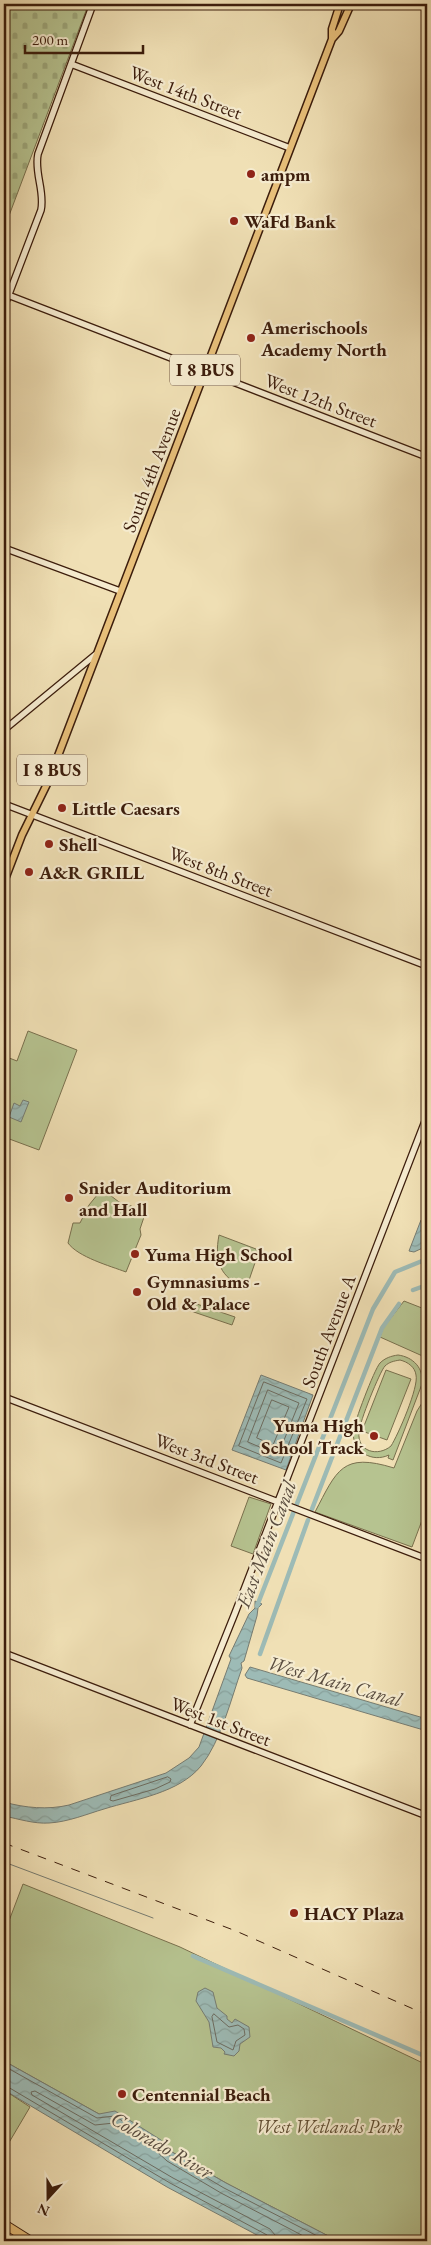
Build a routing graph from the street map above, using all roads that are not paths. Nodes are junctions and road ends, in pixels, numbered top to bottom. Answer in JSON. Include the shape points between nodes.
{"nodes":[{"id":1,"x":93,"y":4,"type":"edge"},
{"id":2,"x":340,"y":4,"type":"edge"},
{"id":3,"x":350,"y":4,"type":"edge"},
{"id":4,"x":332,"y":39,"type":"junction"},
{"id":5,"x":71,"y":64,"type":"junction"},
{"id":6,"x":290,"y":148,"type":"junction"},
{"id":7,"x":8,"y":295,"type":"junction"},
{"id":8,"x":4,"y":307,"type":"edge"},
{"id":9,"x":205,"y":371,"type":"junction"},
{"id":10,"x":427,"y":457,"type":"edge"},
{"id":11,"x":4,"y":548,"type":"edge"},
{"id":12,"x":120,"y":591,"type":"junction"},
{"id":13,"x":95,"y":655,"type":"junction"},
{"id":14,"x":4,"y":730,"type":"edge"},
{"id":15,"x":4,"y":804,"type":"edge"},
{"id":16,"x":32,"y":815,"type":"junction"},
{"id":17,"x":4,"y":882,"type":"edge"},
{"id":18,"x":427,"y":966,"type":"edge"},
{"id":19,"x":427,"y":1116,"type":"edge"},
{"id":20,"x":4,"y":1397,"type":"edge"},
{"id":21,"x":278,"y":1502,"type":"junction"},
{"id":22,"x":427,"y":1559,"type":"edge"},
{"id":23,"x":4,"y":1653,"type":"edge"},
{"id":24,"x":190,"y":1725,"type":"junction"},
{"id":25,"x":427,"y":1816,"type":"edge"},
{"id":26,"x":4,"y":2224,"type":"edge"},
{"id":27,"x":31,"y":2241,"type":"edge"}],
"edges":[{"from":1,"to":5,"type":"street"},
{"from":2,"to":4,"type":"main road","name":"South 4th Avenue","number":"I 8 BUS"},
{"from":3,"to":4,"type":"main road","name":"South 4th Avenue","via":[[339,31]]},
{"from":4,"to":6,"type":"main road","name":"South 4th Avenue","number":"I 8 BUS"},
{"from":5,"to":6,"type":"street","name":"West 14th Street"},
{"from":5,"to":7,"type":"street","via":[[38,154],[37,168],[43,195],[41,210]]},
{"from":6,"to":9,"type":"main road","name":"South 4th Avenue","number":"I 8 BUS"},
{"from":7,"to":8,"type":"street"},
{"from":7,"to":9,"type":"street","name":"West 12th Street"},
{"from":9,"to":10,"type":"street","name":"West 12th Street"},
{"from":9,"to":12,"type":"main road","name":"South 4th Avenue","number":"I 8 BUS"},
{"from":11,"to":12,"type":"street"},
{"from":12,"to":13,"type":"main road","name":"South 4th Avenue","number":"I 8 BUS"},
{"from":13,"to":14,"type":"street"},
{"from":13,"to":16,"type":"main road","name":"South 4th Avenue","number":"I 8 BUS","via":[[48,782]]},
{"from":15,"to":16,"type":"street","name":"West 8th Street"},
{"from":16,"to":17,"type":"main road","name":"South 4th Avenue","number":"I 8 BUS"},
{"from":16,"to":18,"type":"street","name":"West 8th Street"},
{"from":19,"to":21,"type":"street","name":"South Avenue A"},
{"from":20,"to":21,"type":"street","name":"West 3rd Street"},
{"from":21,"to":22,"type":"street","name":"West 3rd Street"},
{"from":21,"to":24,"type":"street","name":"South Avenue A"},
{"from":23,"to":24,"type":"street","name":"West 1st Street"},
{"from":24,"to":25,"type":"street","name":"West 1st Street"},
{"from":26,"to":27,"type":"highway"}]}
